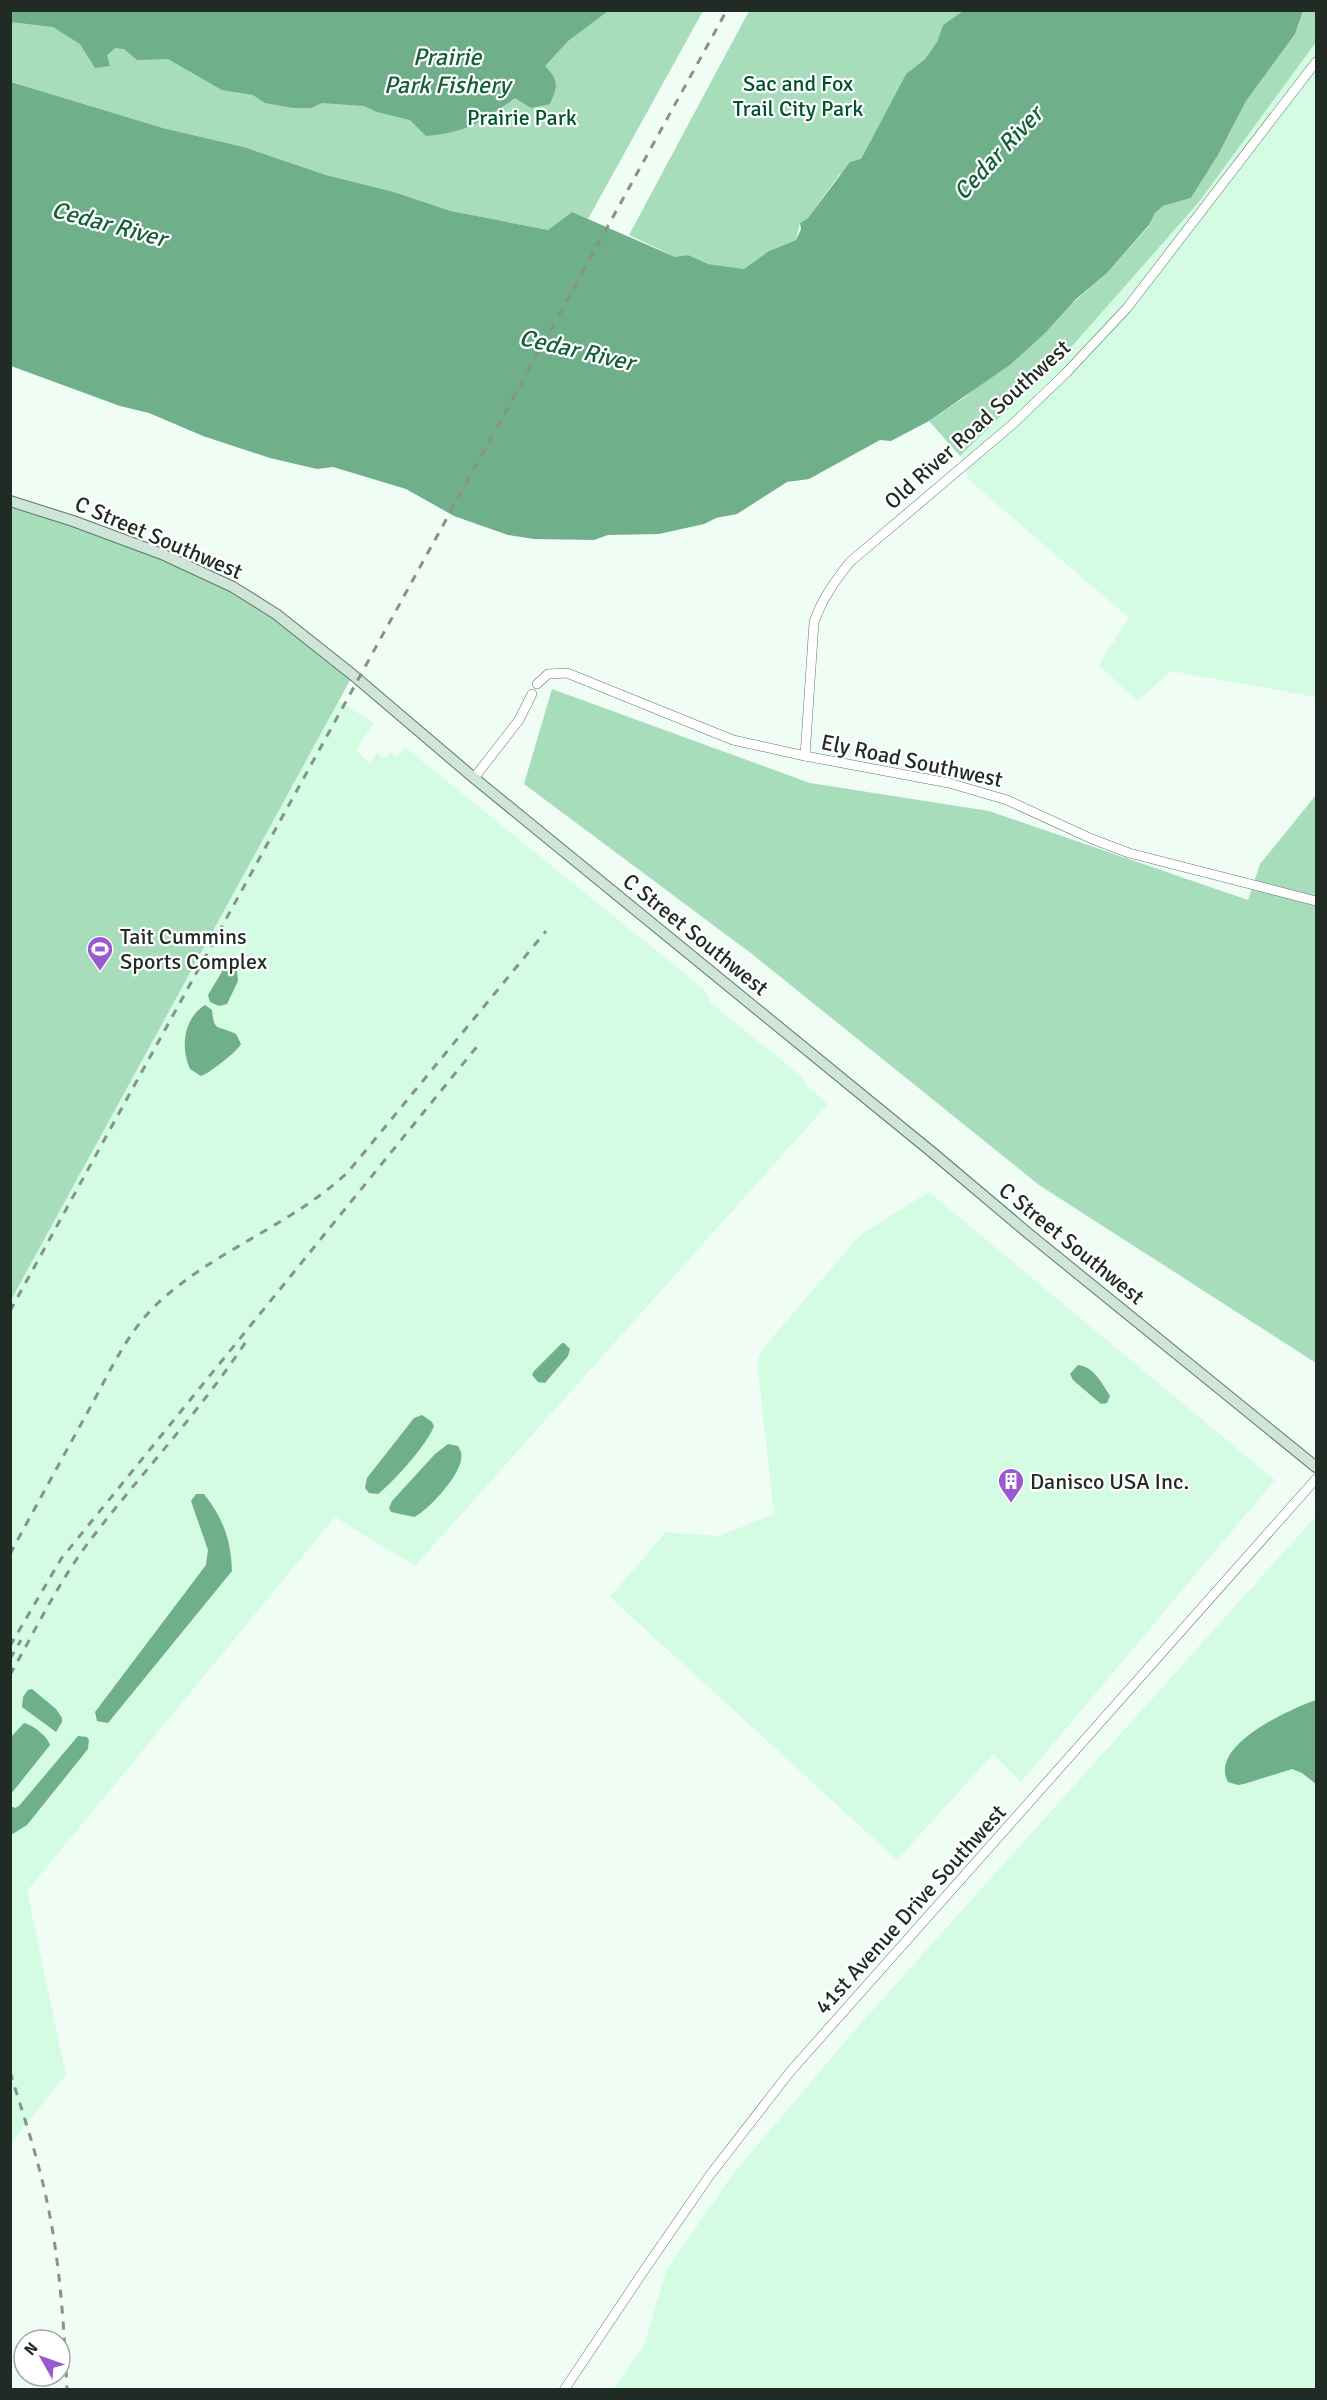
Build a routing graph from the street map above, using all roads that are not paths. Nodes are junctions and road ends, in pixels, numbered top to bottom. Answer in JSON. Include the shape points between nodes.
{"nodes":[{"id":1,"x":1317,"y":62,"type":"edge"},
{"id":2,"x":10,"y":501,"type":"edge"},
{"id":3,"x":537,"y":684,"type":"dead end"},
{"id":4,"x":532,"y":694,"type":"dead end"},
{"id":5,"x":805,"y":756,"type":"junction"},
{"id":6,"x":474,"y":778,"type":"junction"},
{"id":7,"x":1317,"y":901,"type":"edge"},
{"id":8,"x":1317,"y":1467,"type":"edge"},
{"id":9,"x":1317,"y":1479,"type":"edge"},
{"id":10,"x":564,"y":2390,"type":"edge"}],
"edges":[{"from":1,"to":5,"type":"street","name":"Old River Road Southwest","via":[[1127,308],[1066,374],[850,562],[832,584],[814,622]]},
{"from":2,"to":6,"type":"main road","name":"C Street Southwest","via":[[162,554],[253,599],[289,623]]},
{"from":3,"to":5,"type":"street","name":"Ely Road Southwest","via":[[548,674],[567,673],[733,740]]},
{"from":4,"to":6,"type":"street","via":[[519,720]]},
{"from":5,"to":7,"type":"street","name":"Ely Road Southwest","via":[[949,783],[1007,800],[1130,853]]},
{"from":6,"to":8,"type":"main road","name":"C Street Southwest"},
{"from":9,"to":10,"type":"street","name":"41st Avenue Drive Southwest","via":[[789,2073],[710,2175]]}]}
